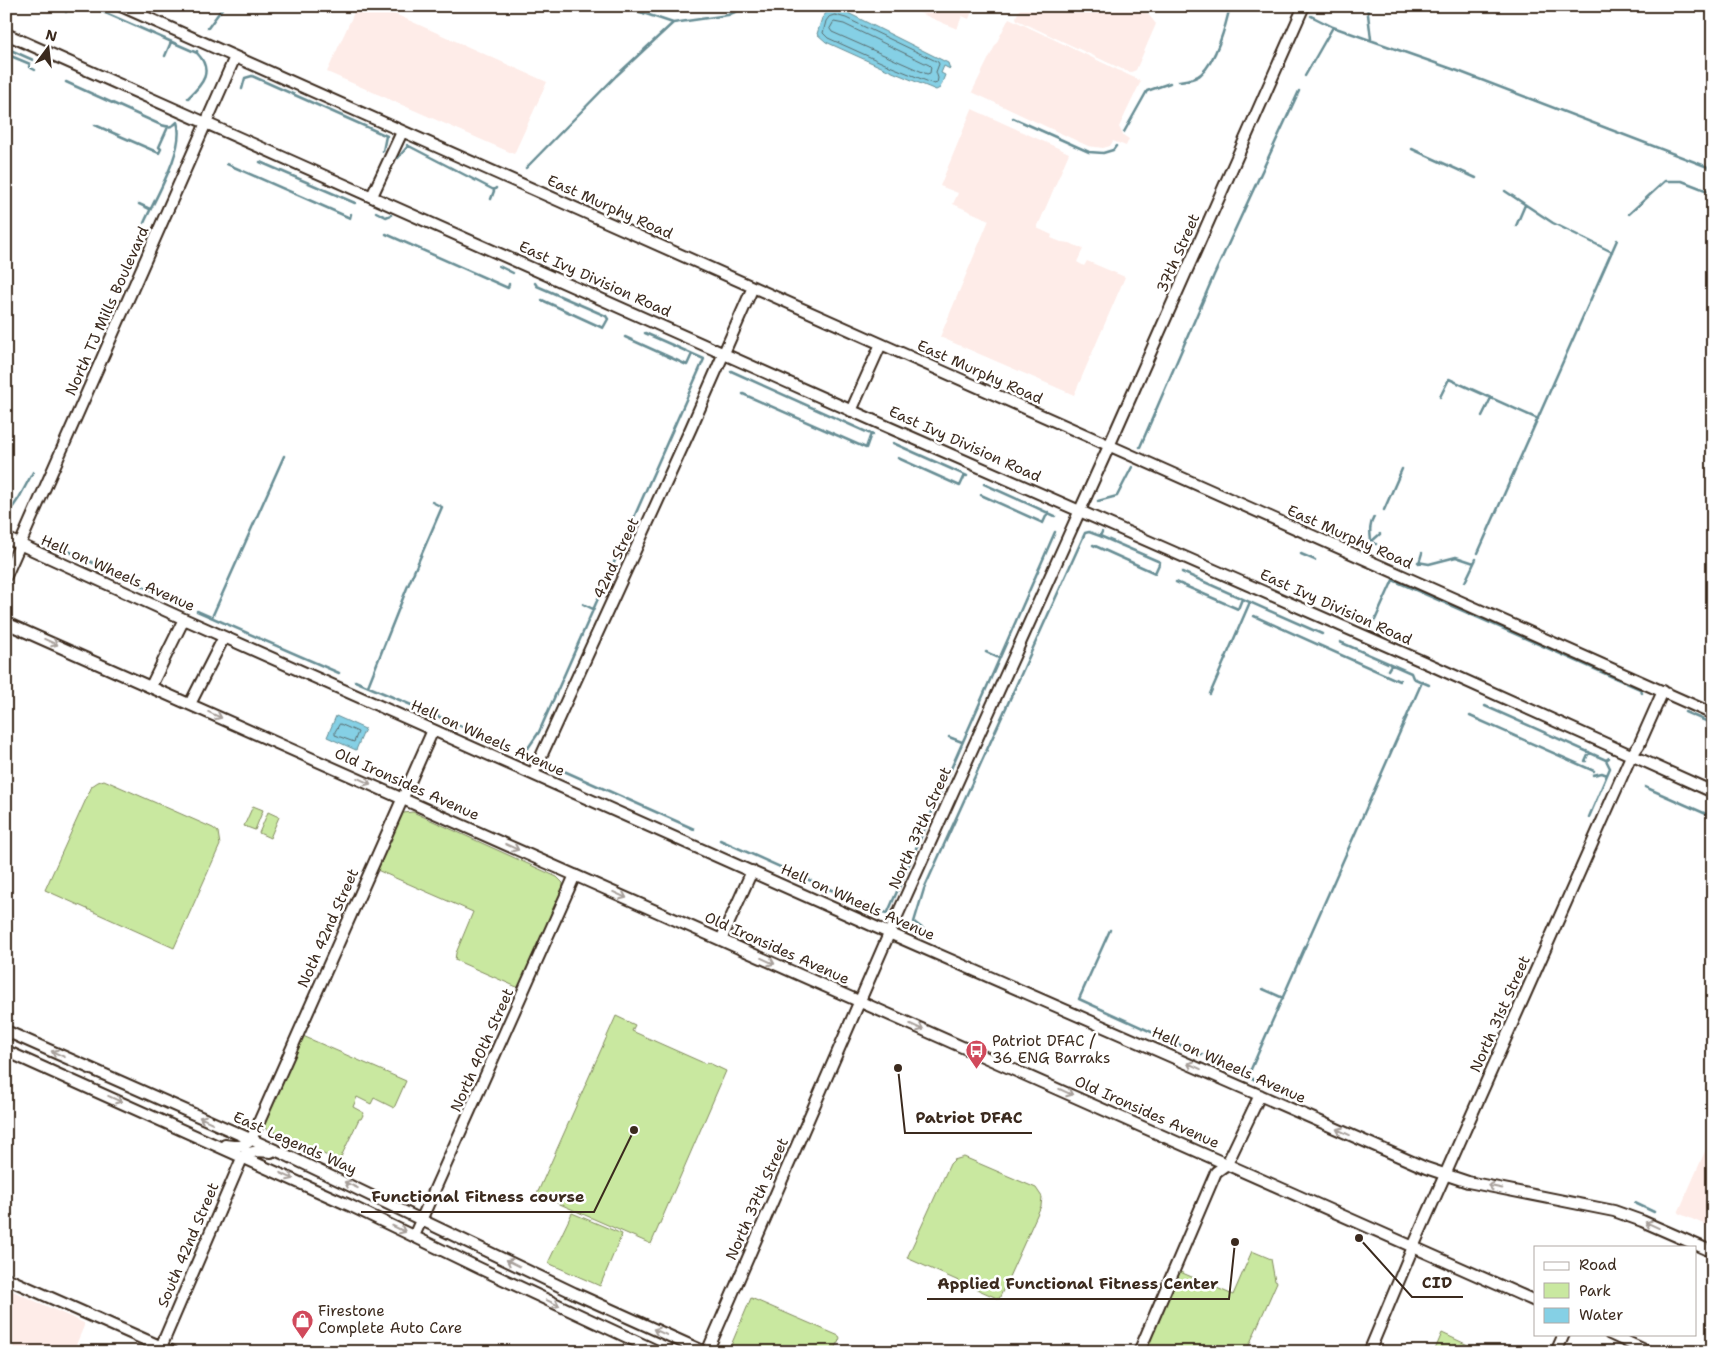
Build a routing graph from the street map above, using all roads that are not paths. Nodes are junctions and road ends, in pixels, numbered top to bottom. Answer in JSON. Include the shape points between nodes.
{"nodes":[{"id":1,"x":121,"y":6,"type":"edge"},
{"id":2,"x":1304,"y":6,"type":"edge"},
{"id":3,"x":6,"y":34,"type":"edge"},
{"id":4,"x":235,"y":57,"type":"junction"},
{"id":5,"x":206,"y":122,"type":"junction"},
{"id":6,"x":402,"y":132,"type":"junction"},
{"id":7,"x":372,"y":196,"type":"junction"},
{"id":8,"x":753,"y":287,"type":"junction"},
{"id":9,"x":881,"y":344,"type":"junction"},
{"id":10,"x":723,"y":353,"type":"junction"},
{"id":11,"x":851,"y":410,"type":"junction"},
{"id":12,"x":1109,"y":446,"type":"junction"},
{"id":13,"x":1080,"y":511,"type":"junction"},
{"id":14,"x":6,"y":538,"type":"edge"},
{"id":15,"x":20,"y":544,"type":"junction"},
{"id":16,"x":6,"y":576,"type":"edge"},
{"id":17,"x":184,"y":619,"type":"junction"},
{"id":18,"x":6,"y":623,"type":"edge"},
{"id":19,"x":224,"y":637,"type":"junction"},
{"id":20,"x":151,"y":686,"type":"junction"},
{"id":21,"x":1663,"y":691,"type":"junction"},
{"id":22,"x":190,"y":704,"type":"junction"},
{"id":23,"x":1713,"y":714,"type":"edge"},
{"id":24,"x":433,"y":730,"type":"junction"},
{"id":25,"x":1631,"y":756,"type":"junction"},
{"id":26,"x":533,"y":774,"type":"junction"},
{"id":27,"x":1713,"y":792,"type":"edge"},
{"id":28,"x":402,"y":799,"type":"junction"},
{"id":29,"x":752,"y":871,"type":"junction"},
{"id":30,"x":576,"y":875,"type":"junction"},
{"id":31,"x":889,"y":933,"type":"junction"},
{"id":32,"x":721,"y":940,"type":"junction"},
{"id":33,"x":860,"y":1001,"type":"junction"},
{"id":34,"x":6,"y":1031,"type":"edge"},
{"id":35,"x":6,"y":1051,"type":"edge"},
{"id":36,"x":1260,"y":1095,"type":"junction"},
{"id":37,"x":251,"y":1140,"type":"junction"},
{"id":38,"x":216,"y":1144,"type":"junction"},
{"id":39,"x":284,"y":1154,"type":"junction"},
{"id":40,"x":243,"y":1156,"type":"junction"},
{"id":41,"x":1227,"y":1164,"type":"junction"},
{"id":42,"x":1446,"y":1175,"type":"junction"},
{"id":43,"x":423,"y":1219,"type":"junction"},
{"id":44,"x":414,"y":1236,"type":"junction"},
{"id":45,"x":1413,"y":1248,"type":"junction"},
{"id":46,"x":1713,"y":1252,"type":"edge"},
{"id":47,"x":6,"y":1278,"type":"edge"},
{"id":48,"x":1534,"y":1301,"type":"edge"},
{"id":49,"x":1563,"y":1336,"type":"edge"},
{"id":50,"x":1614,"y":1336,"type":"edge"},
{"id":51,"x":161,"y":1347,"type":"junction"},
{"id":52,"x":172,"y":1352,"type":"edge"},
{"id":53,"x":659,"y":1352,"type":"edge"},
{"id":54,"x":706,"y":1352,"type":"edge"},
{"id":55,"x":1139,"y":1352,"type":"edge"},
{"id":56,"x":1369,"y":1352,"type":"edge"},
{"id":57,"x":1556,"y":1352,"type":"edge"},
{"id":58,"x":1649,"y":1352,"type":"edge"}],
"edges":[{"from":1,"to":4,"type":"street","name":"East Murphy Road"},
{"from":2,"to":12,"type":"street","name":"37th Street"},
{"from":3,"to":5,"type":"street","name":"East Ivy Division Road"},
{"from":4,"to":5,"type":"street","name":"North TJ Mills Boulevard"},
{"from":4,"to":6,"type":"street","name":"East Murphy Road"},
{"from":5,"to":7,"type":"street","name":"East Ivy Division Road"},
{"from":5,"to":15,"type":"street","name":"North TJ Mills Boulevard"},
{"from":6,"to":7,"type":"street"},
{"from":6,"to":8,"type":"street","name":"East Murphy Road"},
{"from":7,"to":10,"type":"street","name":"East Ivy Division Road"},
{"from":8,"to":9,"type":"street","name":"East Murphy Road"},
{"from":8,"to":10,"type":"street","name":"42nd Street"},
{"from":9,"to":11,"type":"street"},
{"from":9,"to":12,"type":"street","name":"East Murphy Road"},
{"from":10,"to":11,"type":"street","name":"East Ivy Division Road"},
{"from":10,"to":26,"type":"street","name":"42nd Street"},
{"from":11,"to":13,"type":"street","name":"East Ivy Division Road"},
{"from":12,"to":13,"type":"street","name":"37th Street"},
{"from":12,"to":21,"type":"street","name":"East Murphy Road"},
{"from":13,"to":25,"type":"street","name":"East Ivy Division Road"},
{"from":13,"to":31,"type":"street","name":"North 37th Street"},
{"from":14,"to":15,"type":"street","name":"Hell on Wheels Avenue"},
{"from":15,"to":16,"type":"street","name":"North TJ Mills Boulevard"},
{"from":15,"to":17,"type":"street","name":"Hell on Wheels Avenue"},
{"from":17,"to":19,"type":"street","name":"Hell on Wheels Avenue"},
{"from":17,"to":20,"type":"street"},
{"from":18,"to":20,"type":"street","name":"Old Ironsides Avenue","one_way":true},
{"from":19,"to":22,"type":"street"},
{"from":19,"to":24,"type":"street","name":"Hell on Wheels Avenue"},
{"from":20,"to":22,"type":"street","name":"Old Ironsides Avenue"},
{"from":21,"to":23,"type":"street","name":"East Murphy Road"},
{"from":21,"to":25,"type":"street","name":"North 31st Street"},
{"from":22,"to":28,"type":"street","name":"Old Ironsides Avenue","one_way":true},
{"from":24,"to":26,"type":"street","name":"Hell on Wheels Avenue"},
{"from":24,"to":28,"type":"street","name":"Noth 42nd Street"},
{"from":25,"to":27,"type":"street","name":"East Ivy Division Road"},
{"from":25,"to":42,"type":"street","name":"North 31st Street"},
{"from":26,"to":29,"type":"street","name":"Hell on Wheels Avenue"},
{"from":28,"to":30,"type":"street","name":"Old Ironsides Avenue","one_way":true},
{"from":28,"to":37,"type":"street","name":"Noth 42nd Street"},
{"from":29,"to":31,"type":"street","name":"Hell on Wheels Avenue"},
{"from":29,"to":32,"type":"street"},
{"from":30,"to":32,"type":"street","name":"Old Ironsides Avenue","one_way":true},
{"from":30,"to":43,"type":"street","name":"North 40th Street"},
{"from":31,"to":33,"type":"street","name":"North 37th Street"},
{"from":36,"to":31,"type":"street","name":"Hell on Wheels Avenue","one_way":true},
{"from":32,"to":33,"type":"street","name":"Old Ironsides Avenue","one_way":true},
{"from":33,"to":41,"type":"street","name":"Old Ironsides Avenue","one_way":true},
{"from":33,"to":54,"type":"street","name":"North 37th Street"},
{"from":37,"to":34,"type":"street","name":"East Legends Way","one_way":true},
{"from":35,"to":38,"type":"street","one_way":true},
{"from":36,"to":41,"type":"street"},
{"from":42,"to":36,"type":"street","name":"Hell on Wheels Avenue","one_way":true},
{"from":37,"to":38,"type":"street","via":[[240,1146]]},
{"from":37,"to":39,"type":"street","name":"East Legends Way"},
{"from":38,"to":40,"type":"street"},
{"from":39,"to":40,"type":"street","via":[[258,1151]]},
{"from":43,"to":39,"type":"street","name":"East Legends Way","one_way":true},
{"from":40,"to":44,"type":"street","one_way":true},
{"from":40,"to":51,"type":"street","name":"South 42nd Street"},
{"from":41,"to":45,"type":"street","name":"Old Ironsides Avenue"},
{"from":41,"to":55,"type":"street","via":[[1216,1172]]},
{"from":42,"to":45,"type":"street","name":"North 31st Street"},
{"from":46,"to":42,"type":"street","name":"Hell on Wheels Avenue","one_way":true,"via":[[1614,1211]]},
{"from":43,"to":44,"type":"street","name":"North 40th Street"},
{"from":54,"to":43,"type":"street","name":"East Legends Way","one_way":true},
{"from":44,"to":53,"type":"street","one_way":true},
{"from":45,"to":48,"type":"street","name":"Old Ironsides Avenue"},
{"from":45,"to":56,"type":"street","name":"North 31st Street"},
{"from":47,"to":51,"type":"street"},
{"from":49,"to":57,"type":"street"},
{"from":50,"to":58,"type":"street"},
{"from":51,"to":52,"type":"street"}]}
